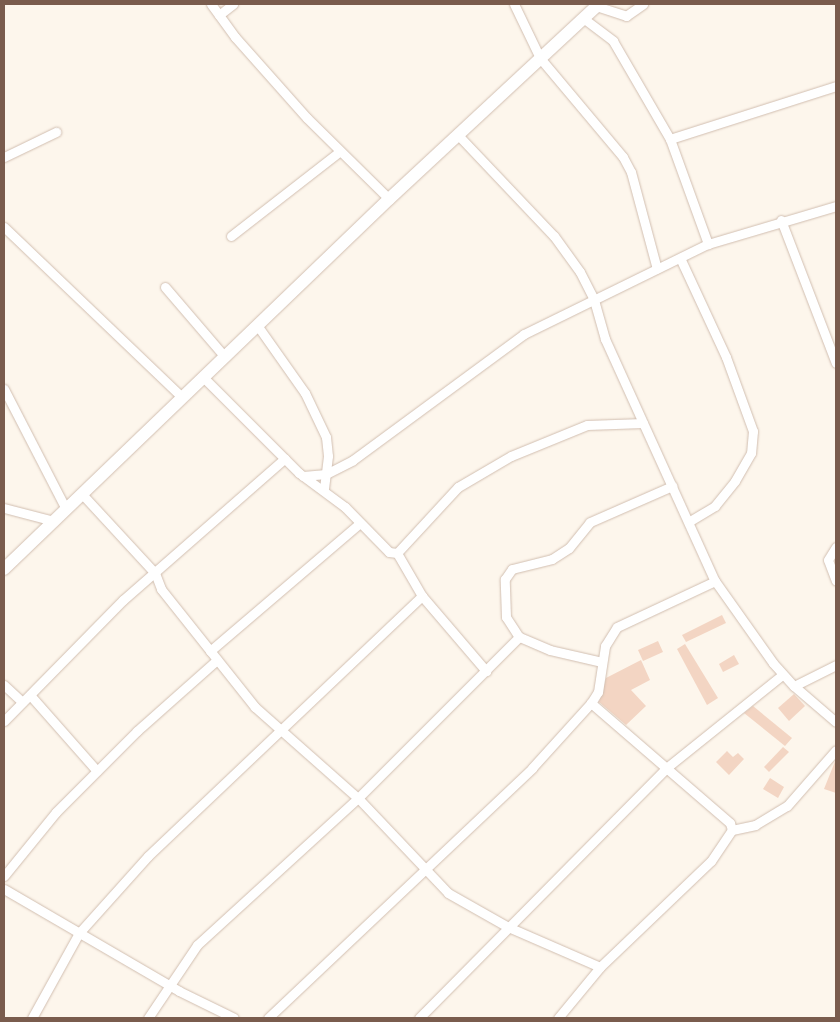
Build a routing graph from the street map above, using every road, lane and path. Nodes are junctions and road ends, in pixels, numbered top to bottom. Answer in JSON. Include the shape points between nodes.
{"nodes":[{"id":1,"x":211,"y":4,"type":"edge"},
{"id":2,"x":233,"y":4,"type":"edge"},
{"id":3,"x":514,"y":4,"type":"edge"},
{"id":4,"x":643,"y":4,"type":"edge"},
{"id":5,"x":598,"y":5,"type":"edge"},
{"id":6,"x":219,"y":15,"type":"junction"},
{"id":7,"x":583,"y":18,"type":"junction"},
{"id":8,"x":540,"y":58,"type":"junction"},
{"id":9,"x":836,"y":86,"type":"edge"},
{"id":10,"x":56,"y":132,"type":"dead end"},
{"id":11,"x":458,"y":135,"type":"junction"},
{"id":12,"x":670,"y":139,"type":"junction"},
{"id":13,"x":340,"y":151,"type":"junction"},
{"id":14,"x":4,"y":157,"type":"edge"},
{"id":15,"x":389,"y":199,"type":"junction"},
{"id":16,"x":836,"y":206,"type":"edge"},
{"id":17,"x":781,"y":220,"type":"junction"},
{"id":18,"x":4,"y":227,"type":"edge"},
{"id":19,"x":231,"y":236,"type":"dead end"},
{"id":20,"x":708,"y":244,"type":"junction"},
{"id":21,"x":681,"y":260,"type":"junction"},
{"id":22,"x":657,"y":269,"type":"junction"},
{"id":23,"x":165,"y":287,"type":"dead end"},
{"id":24,"x":594,"y":300,"type":"junction"},
{"id":25,"x":258,"y":325,"type":"junction"},
{"id":26,"x":224,"y":357,"type":"junction"},
{"id":27,"x":836,"y":363,"type":"edge"},
{"id":28,"x":203,"y":377,"type":"junction"},
{"id":29,"x":4,"y":389,"type":"edge"},
{"id":30,"x":182,"y":397,"type":"junction"},
{"id":31,"x":643,"y":423,"type":"junction"},
{"id":32,"x":285,"y":458,"type":"junction"},
{"id":33,"x":326,"y":474,"type":"junction"},
{"id":34,"x":303,"y":476,"type":"junction"},
{"id":35,"x":672,"y":486,"type":"junction"},
{"id":36,"x":324,"y":490,"type":"junction"},
{"id":37,"x":82,"y":494,"type":"junction"},
{"id":38,"x":4,"y":508,"type":"edge"},
{"id":39,"x":66,"y":509,"type":"junction"},
{"id":40,"x":54,"y":520,"type":"junction"},
{"id":41,"x":688,"y":522,"type":"junction"},
{"id":42,"x":360,"y":523,"type":"junction"},
{"id":43,"x":836,"y":547,"type":"edge"},
{"id":44,"x":397,"y":554,"type":"junction"},
{"id":45,"x":4,"y":569,"type":"edge"},
{"id":46,"x":154,"y":573,"type":"junction"},
{"id":47,"x":715,"y":581,"type":"junction"},
{"id":48,"x":836,"y":581,"type":"edge"},
{"id":49,"x":422,"y":596,"type":"junction"},
{"id":50,"x":519,"y":637,"type":"junction"},
{"id":51,"x":210,"y":651,"type":"junction"},
{"id":52,"x":216,"y":660,"type":"junction"},
{"id":53,"x":602,"y":662,"type":"junction"},
{"id":54,"x":836,"y":665,"type":"edge"},
{"id":55,"x":486,"y":671,"type":"junction"},
{"id":56,"x":783,"y":674,"type":"junction"},
{"id":57,"x":4,"y":686,"type":"edge"},
{"id":58,"x":794,"y":686,"type":"junction"},
{"id":59,"x":30,"y":695,"type":"junction"},
{"id":60,"x":22,"y":702,"type":"junction"},
{"id":61,"x":591,"y":703,"type":"junction"},
{"id":62,"x":4,"y":722,"type":"edge"},
{"id":63,"x":836,"y":722,"type":"edge"},
{"id":64,"x":282,"y":732,"type":"junction"},
{"id":65,"x":836,"y":750,"type":"edge"},
{"id":66,"x":665,"y":769,"type":"junction"},
{"id":67,"x":97,"y":771,"type":"junction"},
{"id":68,"x":358,"y":798,"type":"junction"},
{"id":69,"x":732,"y":830,"type":"junction"},
{"id":70,"x":425,"y":868,"type":"junction"},
{"id":71,"x":4,"y":876,"type":"edge"},
{"id":72,"x":4,"y":889,"type":"edge"},
{"id":73,"x":508,"y":927,"type":"junction"},
{"id":74,"x":79,"y":933,"type":"junction"},
{"id":75,"x":600,"y":967,"type":"junction"},
{"id":76,"x":169,"y":984,"type":"junction"},
{"id":77,"x":32,"y":1018,"type":"edge"},
{"id":78,"x":148,"y":1018,"type":"edge"},
{"id":79,"x":234,"y":1018,"type":"edge"},
{"id":80,"x":268,"y":1018,"type":"edge"},
{"id":81,"x":419,"y":1018,"type":"edge"},
{"id":82,"x":558,"y":1018,"type":"edge"}],
"edges":[{"from":1,"to":6,"type":"street"},
{"from":2,"to":6,"type":"street"},
{"from":3,"to":8,"type":"street"},
{"from":4,"to":5,"type":"street","via":[[626,16]]},
{"from":5,"to":7,"type":"main road"},
{"from":6,"to":13,"type":"street","via":[[281,89]]},
{"from":7,"to":8,"type":"main road"},
{"from":7,"to":12,"type":"street","via":[[613,41]]},
{"from":8,"to":11,"type":"main road"},
{"from":8,"to":22,"type":"street","via":[[623,157]]},
{"from":9,"to":12,"type":"street"},
{"from":10,"to":14,"type":"street"},
{"from":11,"to":15,"type":"main road"},
{"from":11,"to":24,"type":"street","via":[[554,236],[580,272]]},
{"from":12,"to":20,"type":"street"},
{"from":13,"to":15,"type":"street"},
{"from":13,"to":19,"type":"street"},
{"from":15,"to":25,"type":"main road"},
{"from":16,"to":17,"type":"street"},
{"from":17,"to":20,"type":"street"},
{"from":17,"to":27,"type":"street"},
{"from":18,"to":30,"type":"street"},
{"from":20,"to":21,"type":"street"},
{"from":21,"to":22,"type":"street"},
{"from":21,"to":41,"type":"street","via":[[726,357],[753,431],[751,453],[735,481],[715,506]]},
{"from":22,"to":24,"type":"street"},
{"from":23,"to":26,"type":"street"},
{"from":24,"to":31,"type":"street","via":[[605,339]]},
{"from":24,"to":33,"type":"street","via":[[524,334],[434,404]]},
{"from":25,"to":26,"type":"main road"},
{"from":25,"to":33,"type":"street","via":[[320,422],[328,456]]},
{"from":26,"to":28,"type":"main road"},
{"from":28,"to":30,"type":"main road"},
{"from":28,"to":32,"type":"street"},
{"from":29,"to":39,"type":"street"},
{"from":30,"to":37,"type":"main road"},
{"from":31,"to":35,"type":"street"},
{"from":31,"to":44,"type":"street","via":[[587,425],[511,456],[458,487]]},
{"from":32,"to":34,"type":"street"},
{"from":32,"to":46,"type":"street"},
{"from":33,"to":34,"type":"street"},
{"from":33,"to":36,"type":"street"},
{"from":34,"to":36,"type":"street"},
{"from":35,"to":41,"type":"street"},
{"from":35,"to":50,"type":"street","via":[[590,522],[569,548],[552,559],[512,569],[505,579],[503,600],[506,617]]},
{"from":36,"to":42,"type":"street"},
{"from":37,"to":39,"type":"main road"},
{"from":37,"to":46,"type":"street"},
{"from":38,"to":40,"type":"street"},
{"from":39,"to":40,"type":"main road"},
{"from":40,"to":45,"type":"main road"},
{"from":41,"to":47,"type":"street"},
{"from":42,"to":44,"type":"street","via":[[389,552]]},
{"from":42,"to":51,"type":"street"},
{"from":43,"to":48,"type":"street","via":[[828,560]]},
{"from":44,"to":49,"type":"street"},
{"from":46,"to":51,"type":"street","via":[[161,589]]},
{"from":46,"to":59,"type":"street"},
{"from":47,"to":53,"type":"street","via":[[629,618],[617,627],[605,646]]},
{"from":47,"to":56,"type":"street"},
{"from":49,"to":55,"type":"street"},
{"from":49,"to":64,"type":"street"},
{"from":50,"to":53,"type":"street","via":[[550,650]]},
{"from":50,"to":55,"type":"street"},
{"from":51,"to":52,"type":"street"},
{"from":52,"to":64,"type":"street","via":[[255,707]]},
{"from":52,"to":67,"type":"street"},
{"from":53,"to":61,"type":"street","via":[[598,692]]},
{"from":54,"to":58,"type":"street"},
{"from":55,"to":68,"type":"street"},
{"from":56,"to":58,"type":"street"},
{"from":56,"to":66,"type":"street"},
{"from":57,"to":60,"type":"street"},
{"from":58,"to":63,"type":"street"},
{"from":59,"to":60,"type":"street"},
{"from":59,"to":67,"type":"street"},
{"from":60,"to":62,"type":"street"},
{"from":61,"to":66,"type":"street"},
{"from":61,"to":70,"type":"street","via":[[532,768]]},
{"from":64,"to":68,"type":"street"},
{"from":64,"to":74,"type":"street","via":[[148,856]]},
{"from":65,"to":69,"type":"street","via":[[787,806],[756,825]]},
{"from":66,"to":69,"type":"street","via":[[730,823]]},
{"from":66,"to":73,"type":"street"},
{"from":67,"to":71,"type":"street","via":[[56,812]]},
{"from":68,"to":70,"type":"street"},
{"from":68,"to":76,"type":"street","via":[[197,945]]},
{"from":69,"to":75,"type":"street","via":[[711,861]]},
{"from":70,"to":73,"type":"street","via":[[448,893]]},
{"from":70,"to":80,"type":"street"},
{"from":72,"to":74,"type":"street"},
{"from":73,"to":75,"type":"street"},
{"from":73,"to":81,"type":"street"},
{"from":74,"to":76,"type":"street"},
{"from":74,"to":77,"type":"street"},
{"from":75,"to":82,"type":"street"},
{"from":76,"to":78,"type":"street"},
{"from":76,"to":79,"type":"street"}]}
